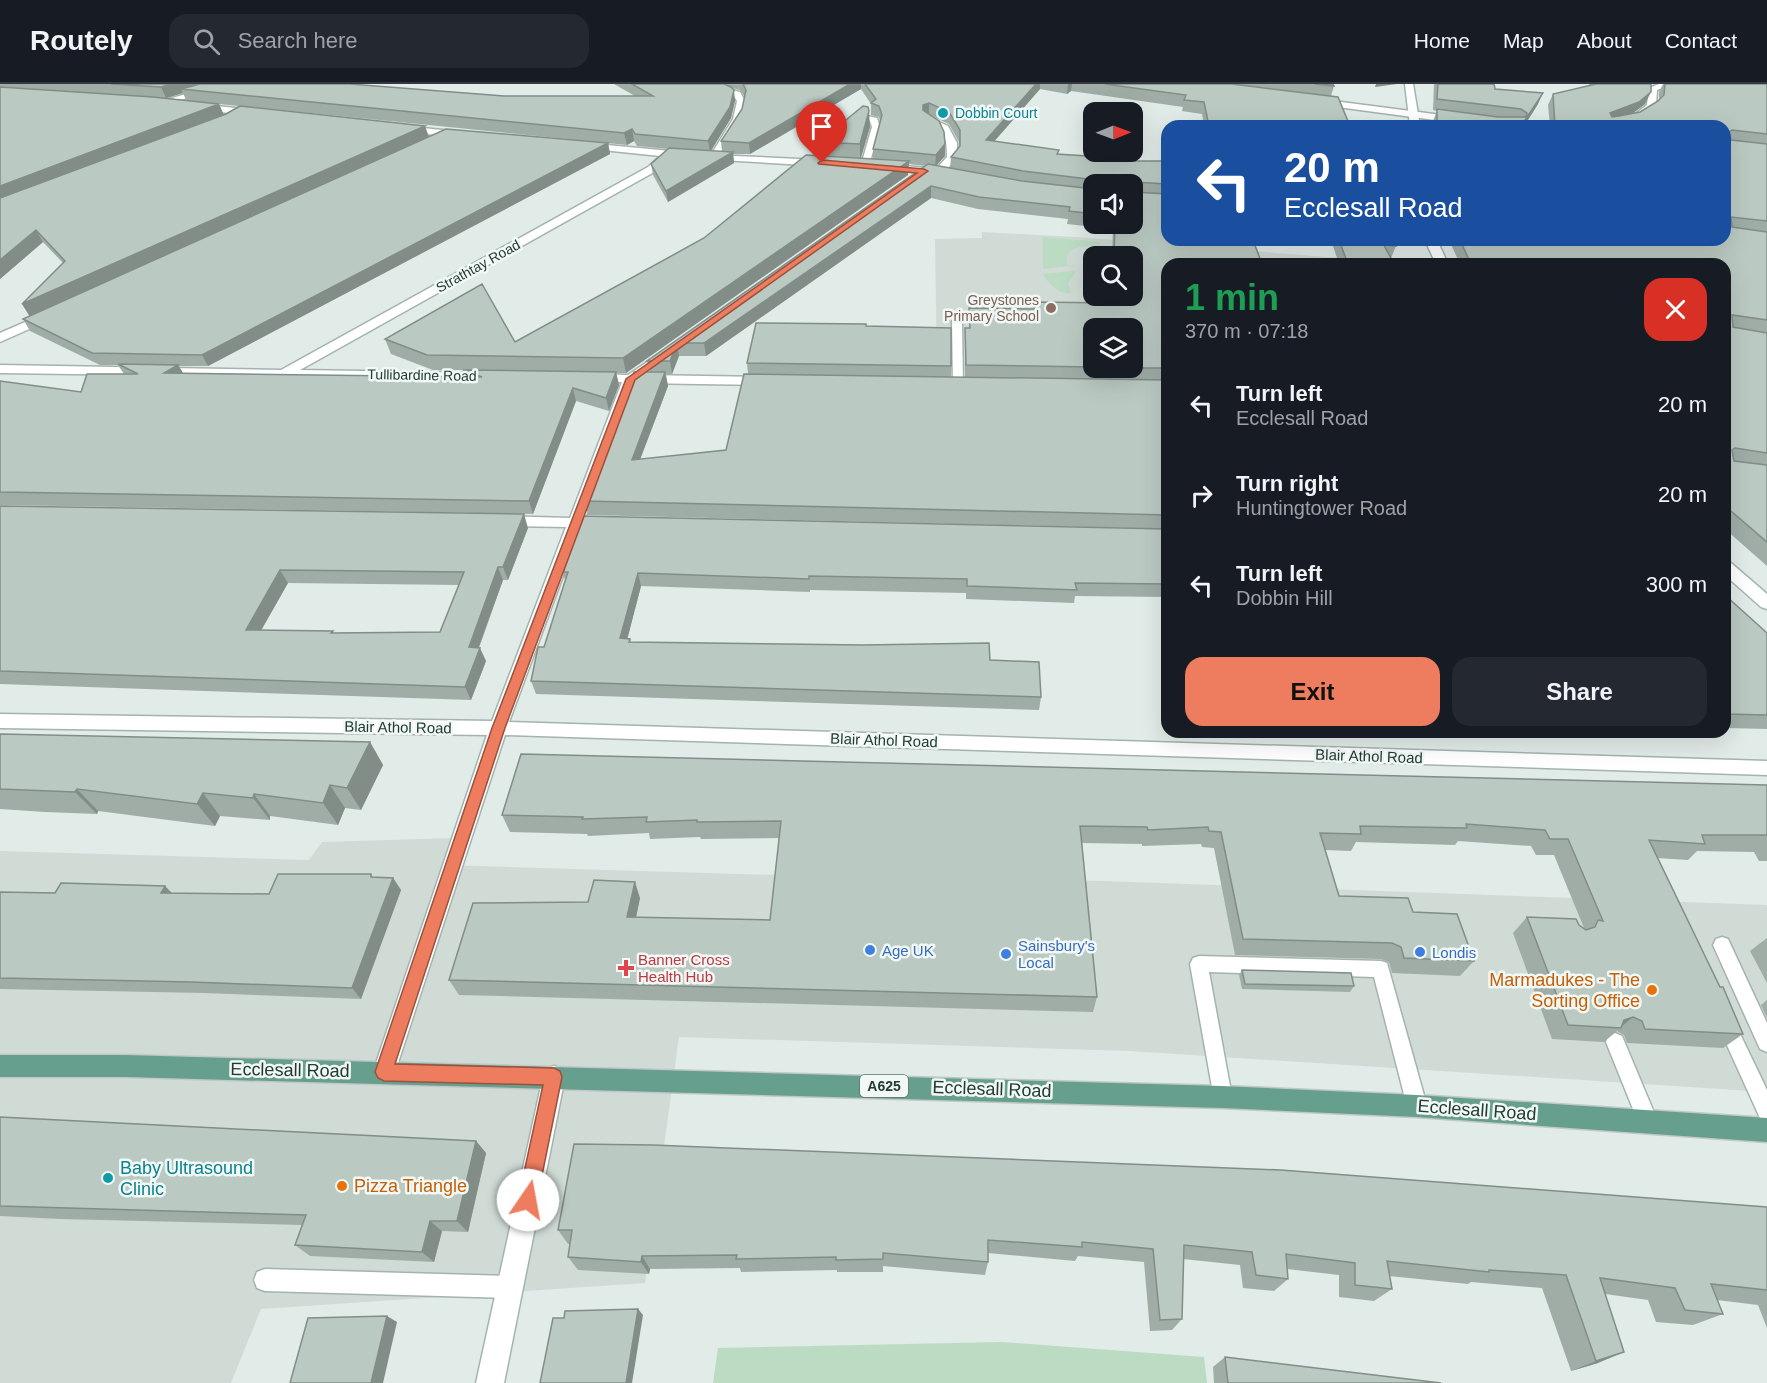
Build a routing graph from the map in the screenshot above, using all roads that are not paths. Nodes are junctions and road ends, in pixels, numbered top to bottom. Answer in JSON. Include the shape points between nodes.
{"nodes":[{"id":1,"x":233,"y":84,"type":"edge"},
{"id":2,"x":1409,"y":84,"type":"edge"},
{"id":3,"x":1671,"y":84,"type":"edge"},
{"id":4,"x":1652,"y":86,"type":"edge"},
{"id":5,"x":725,"y":90,"type":"edge"},
{"id":6,"x":1307,"y":101,"type":"edge"},
{"id":7,"x":148,"y":102,"type":"edge"},
{"id":8,"x":159,"y":103,"type":"junction"},
{"id":9,"x":242,"y":112,"type":"junction"},
{"id":10,"x":265,"y":114,"type":"edge"},
{"id":11,"x":1414,"y":115,"type":"junction"},
{"id":12,"x":860,"y":116,"type":"edge"},
{"id":13,"x":928,"y":120,"type":"edge"},
{"id":14,"x":1414,"y":120,"type":"edge"},
{"id":15,"x":1461,"y":120,"type":"edge"},
{"id":16,"x":1628,"y":120,"type":"edge"},
{"id":17,"x":226,"y":121,"type":"edge"},
{"id":18,"x":391,"y":128,"type":"edge"},
{"id":19,"x":448,"y":134,"type":"junction"},
{"id":20,"x":471,"y":136,"type":"edge"},
{"id":21,"x":427,"y":144,"type":"edge"},
{"id":22,"x":575,"y":146,"type":"edge"},
{"id":23,"x":668,"y":154,"type":"junction"},
{"id":24,"x":713,"y":158,"type":"junction"},
{"id":25,"x":830,"y":163,"type":"edge"},
{"id":26,"x":853,"y":164,"type":"edge"},
{"id":27,"x":865,"y":165,"type":"junction"},
{"id":28,"x":932,"y":171,"type":"junction"},
{"id":29,"x":950,"y":174,"type":"edge"},
{"id":30,"x":905,"y":184,"type":"edge"},
{"id":31,"x":64,"y":309,"type":"edge"},
{"id":32,"x":957,"y":321,"type":"dead end"},
{"id":33,"x":0,"y":338,"type":"edge"},
{"id":34,"x":678,"y":345,"type":"edge"},
{"id":35,"x":0,"y":369,"type":"edge"},
{"id":36,"x":285,"y":373,"type":"junction"},
{"id":37,"x":508,"y":377,"type":"edge"},
{"id":38,"x":579,"y":378,"type":"edge"},
{"id":39,"x":630,"y":379,"type":"junction"},
{"id":40,"x":783,"y":382,"type":"edge"},
{"id":41,"x":958,"y":385,"type":"edge"},
{"id":42,"x":484,"y":520,"type":"edge"},
{"id":43,"x":576,"y":522,"type":"junction"},
{"id":44,"x":612,"y":523,"type":"edge"},
{"id":45,"x":1731,"y":572,"type":"edge"},
{"id":46,"x":1767,"y":603,"type":"edge"},
{"id":47,"x":0,"y":721,"type":"edge"},
{"id":48,"x":498,"y":728,"type":"junction"},
{"id":49,"x":1767,"y":768,"type":"edge"},
{"id":50,"x":1722,"y":945,"type":"dead end"},
{"id":51,"x":1716,"y":1002,"type":"edge"},
{"id":52,"x":1616,"y":1042,"type":"edge"},
{"id":53,"x":1767,"y":1043,"type":"edge"},
{"id":54,"x":0,"y":1066,"type":"edge"},
{"id":55,"x":384,"y":1072,"type":"junction"},
{"id":56,"x":554,"y":1077,"type":"junction"},
{"id":57,"x":1222,"y":1097,"type":"junction"},
{"id":58,"x":1417,"y":1106,"type":"junction"},
{"id":59,"x":1767,"y":1111,"type":"edge"},
{"id":60,"x":1648,"y":1122,"type":"junction"},
{"id":61,"x":1767,"y":1130,"type":"edge"},
{"id":62,"x":266,"y":1280,"type":"dead end"},
{"id":63,"x":510,"y":1287,"type":"junction"},
{"id":64,"x":490,"y":1383,"type":"edge"}],
"edges":[{"from":1,"to":8,"type":"street"},
{"from":2,"to":11,"type":"street"},
{"from":3,"to":4,"type":"street"},
{"from":4,"to":16,"type":"street","via":[[1651,106]]},
{"from":5,"to":24,"type":"lane","via":[[737,94],[741,101],[737,119]]},
{"from":6,"to":11,"type":"street"},
{"from":7,"to":8,"type":"street"},
{"from":8,"to":9,"type":"street"},
{"from":9,"to":10,"type":"street"},
{"from":9,"to":17,"type":"street"},
{"from":11,"to":14,"type":"street"},
{"from":11,"to":15,"type":"street"},
{"from":12,"to":27,"type":"lane","via":[[874,120],[876,127]]},
{"from":13,"to":28,"type":"street","via":[[945,128],[952,143],[952,158]]},
{"from":18,"to":19,"type":"street"},
{"from":19,"to":20,"type":"street"},
{"from":19,"to":21,"type":"street"},
{"from":22,"to":23,"type":"street"},
{"from":23,"to":24,"type":"street"},
{"from":23,"to":36,"type":"street","name":"Strathtay Road","via":[[652,169]]},
{"from":24,"to":25,"type":"street"},
{"from":26,"to":27,"type":"street"},
{"from":27,"to":28,"type":"street"},
{"from":28,"to":29,"type":"street"},
{"from":28,"to":30,"type":"street"},
{"from":31,"to":33,"type":"street"},
{"from":32,"to":41,"type":"lane"},
{"from":34,"to":39,"type":"street"},
{"from":35,"to":36,"type":"street","name":"Tullibardine Road"},
{"from":36,"to":37,"type":"street","name":"Tullibardine Road"},
{"from":38,"to":39,"type":"street"},
{"from":39,"to":40,"type":"street"},
{"from":39,"to":43,"type":"street"},
{"from":42,"to":43,"type":"street"},
{"from":43,"to":44,"type":"street"},
{"from":43,"to":48,"type":"street"},
{"from":45,"to":46,"type":"street"},
{"from":47,"to":48,"type":"street","name":"Blair Athol Road"},
{"from":48,"to":49,"type":"street","name":"Blair Athol Road"},
{"from":48,"to":55,"type":"street"},
{"from":50,"to":53,"type":"lane"},
{"from":51,"to":59,"type":"lane"},
{"from":52,"to":60,"type":"lane"},
{"from":54,"to":55,"type":"main road","name":"Ecclesall Road","number":"A625"},
{"from":55,"to":56,"type":"main road","name":"Ecclesall Road","number":"A625"},
{"from":56,"to":57,"type":"main road","name":"Ecclesall Road","number":"A625"},
{"from":56,"to":63,"type":"street"},
{"from":57,"to":58,"type":"main road","name":"Ecclesall Road","number":"A625"},
{"from":57,"to":58,"type":"lane","via":[[1199,964],[1381,969]]},
{"from":58,"to":60,"type":"main road","name":"Ecclesall Road","number":"A625"},
{"from":60,"to":61,"type":"main road","name":"Ecclesall Road","number":"A625"},
{"from":62,"to":63,"type":"lane"},
{"from":63,"to":64,"type":"street"}]}
